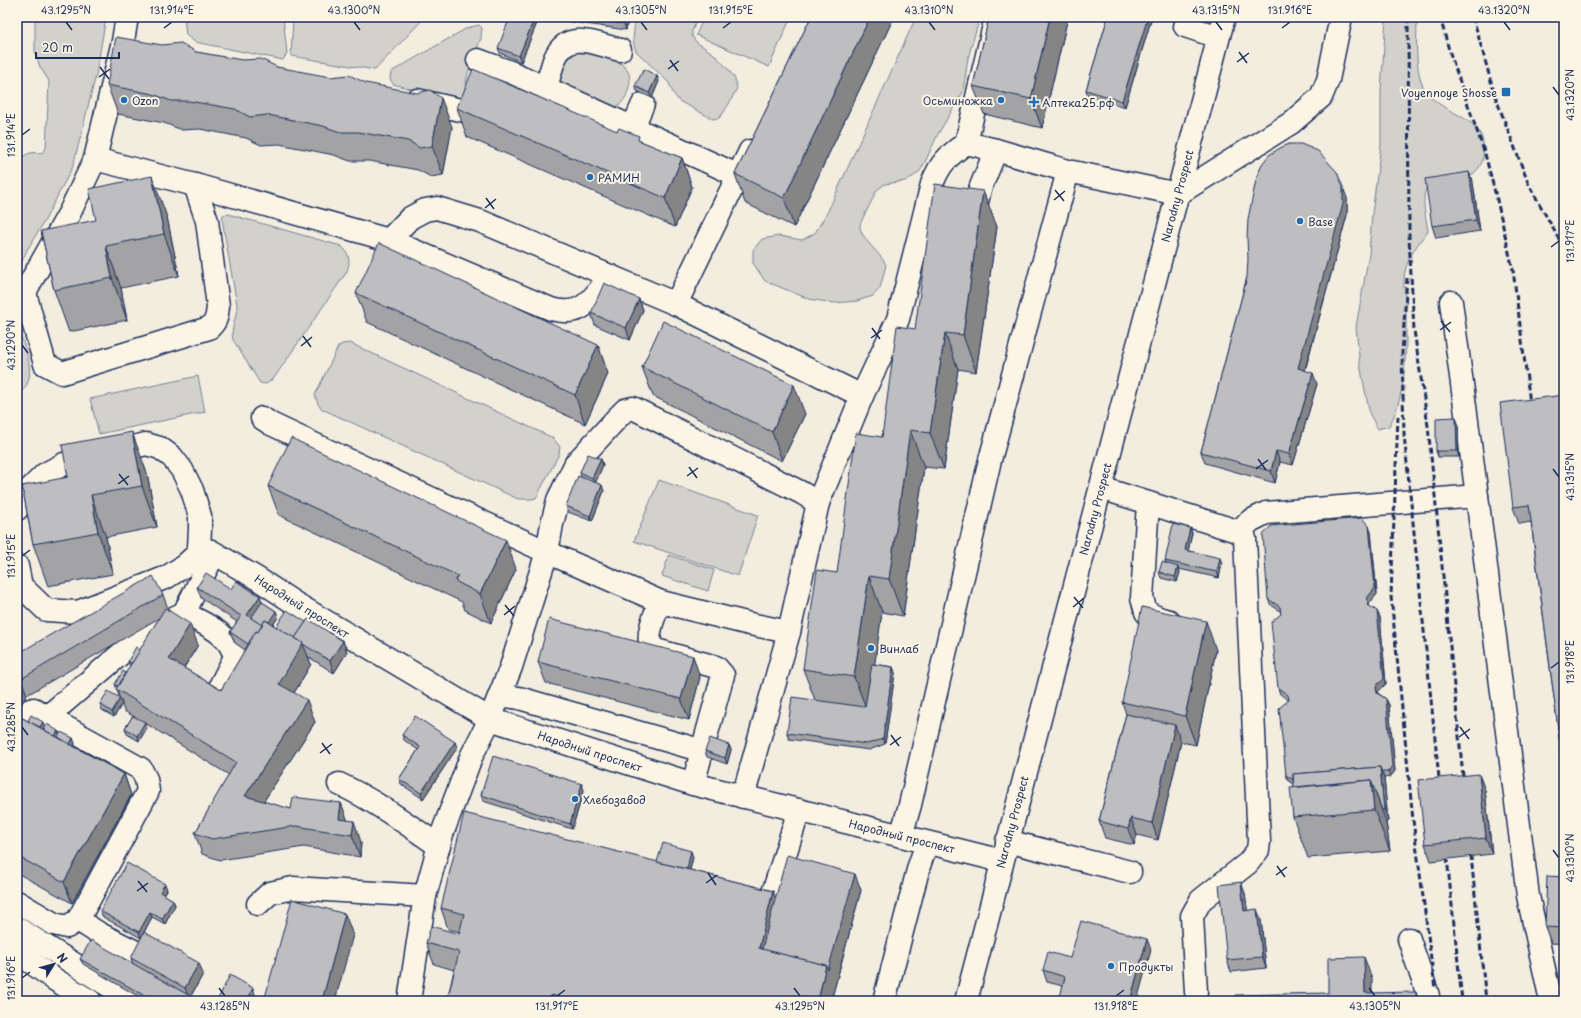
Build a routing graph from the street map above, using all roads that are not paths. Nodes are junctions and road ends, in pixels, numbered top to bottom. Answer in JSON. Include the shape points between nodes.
{"nodes":[{"id":1,"x":127,"y":17,"type":"edge"},
{"id":2,"x":996,"y":17,"type":"edge"},
{"id":3,"x":1341,"y":17,"type":"edge"},
{"id":4,"x":1221,"y":27,"type":"edge"},
{"id":5,"x":1184,"y":29,"type":"edge"},
{"id":6,"x":620,"y":50,"type":"dead end"},
{"id":7,"x":478,"y":60,"type":"dead end"},
{"id":8,"x":546,"y":88,"type":"junction"},
{"id":9,"x":400,"y":96,"type":"edge"},
{"id":10,"x":643,"y":104,"type":"dead end"},
{"id":11,"x":468,"y":112,"type":"edge"},
{"id":12,"x":633,"y":127,"type":"junction"},
{"id":13,"x":759,"y":134,"type":"edge"},
{"id":14,"x":966,"y":143,"type":"junction"},
{"id":15,"x":996,"y":150,"type":"junction"},
{"id":16,"x":95,"y":159,"type":"junction"},
{"id":17,"x":1068,"y":171,"type":"junction"},
{"id":18,"x":737,"y":175,"type":"junction"},
{"id":19,"x":194,"y":185,"type":"junction"},
{"id":20,"x":1178,"y":194,"type":"junction"},
{"id":21,"x":974,"y":216,"type":"edge"},
{"id":22,"x":389,"y":240,"type":"junction"},
{"id":23,"x":611,"y":276,"type":"junction"},
{"id":24,"x":1451,"y":302,"type":"dead end"},
{"id":25,"x":676,"y":304,"type":"junction"},
{"id":26,"x":862,"y":396,"type":"junction"},
{"id":27,"x":262,"y":418,"type":"dead end"},
{"id":28,"x":1101,"y":488,"type":"junction"},
{"id":29,"x":1477,"y":496,"type":"junction"},
{"id":30,"x":1148,"y":502,"type":"junction"},
{"id":31,"x":818,"y":503,"type":"junction"},
{"id":32,"x":17,"y":509,"type":"edge"},
{"id":33,"x":1240,"y":532,"type":"junction"},
{"id":34,"x":206,"y":551,"type":"junction"},
{"id":35,"x":547,"y":552,"type":"junction"},
{"id":36,"x":17,"y":566,"type":"edge"},
{"id":37,"x":661,"y":602,"type":"junction"},
{"id":38,"x":184,"y":613,"type":"junction"},
{"id":39,"x":1189,"y":626,"type":"edge"},
{"id":40,"x":789,"y":632,"type":"junction"},
{"id":41,"x":221,"y":684,"type":"dead end"},
{"id":42,"x":500,"y":695,"type":"junction"},
{"id":43,"x":47,"y":717,"type":"junction"},
{"id":44,"x":490,"y":719,"type":"junction"},
{"id":45,"x":17,"y":720,"type":"edge"},
{"id":46,"x":703,"y":751,"type":"junction"},
{"id":47,"x":339,"y":784,"type":"dead end"},
{"id":48,"x":693,"y":784,"type":"junction"},
{"id":49,"x":743,"y":797,"type":"junction"},
{"id":50,"x":799,"y":810,"type":"junction"},
{"id":51,"x":901,"y":836,"type":"junction"},
{"id":52,"x":927,"y":843,"type":"junction"},
{"id":53,"x":439,"y":846,"type":"junction"},
{"id":54,"x":1004,"y":851,"type":"junction"},
{"id":55,"x":1130,"y":872,"type":"dead end"},
{"id":56,"x":773,"y":892,"type":"edge"},
{"id":57,"x":425,"y":896,"type":"junction"},
{"id":58,"x":17,"y":902,"type":"edge"},
{"id":59,"x":258,"y":904,"type":"dead end"},
{"id":60,"x":78,"y":920,"type":"junction"},
{"id":61,"x":17,"y":928,"type":"edge"},
{"id":62,"x":1409,"y":939,"type":"dead end"},
{"id":63,"x":134,"y":951,"type":"edge"},
{"id":64,"x":17,"y":952,"type":"edge"},
{"id":65,"x":1196,"y":992,"type":"dead end"},
{"id":66,"x":90,"y":1001,"type":"edge"},
{"id":67,"x":133,"y":1001,"type":"edge"},
{"id":68,"x":409,"y":1001,"type":"edge"},
{"id":69,"x":884,"y":1001,"type":"edge"},
{"id":70,"x":966,"y":1001,"type":"edge"},
{"id":71,"x":1429,"y":1001,"type":"edge"},
{"id":72,"x":1551,"y":1001,"type":"edge"}],
"edges":[{"from":1,"to":16,"type":"street","via":[[131,43]]},
{"from":2,"to":14,"type":"street"},
{"from":3,"to":20,"type":"street","via":[[1328,80],[1321,97],[1292,123]]},
{"from":4,"to":5,"type":"street"},
{"from":4,"to":20,"type":"street","name":"Narodny Prospect"},
{"from":6,"to":8,"type":"street","via":[[580,40],[570,41],[554,59]]},
{"from":7,"to":8,"type":"street"},
{"from":8,"to":12,"type":"street"},
{"from":9,"to":11,"type":"street"},
{"from":10,"to":12,"type":"street"},
{"from":12,"to":18,"type":"street"},
{"from":13,"to":18,"type":"street"},
{"from":14,"to":15,"type":"street"},
{"from":14,"to":26,"type":"street","via":[[952,153],[938,169],[898,319]]},
{"from":15,"to":17,"type":"street"},
{"from":15,"to":21,"type":"street","via":[[980,189]]},
{"from":16,"to":19,"type":"street"},
{"from":16,"to":19,"type":"street","via":[[70,212],[26,290],[45,364],[62,374],[209,328],[217,319],[218,306],[207,221]]},
{"from":17,"to":20,"type":"street"},
{"from":17,"to":51,"type":"street","via":[[990,460]]},
{"from":18,"to":25,"type":"street"},
{"from":19,"to":22,"type":"street"},
{"from":20,"to":28,"type":"street","name":"Narodny Prospect"},
{"from":22,"to":23,"type":"street","via":[[410,218],[425,210],[437,208],[480,222]]},
{"from":22,"to":23,"type":"street","via":[[563,312],[572,312],[586,305]]},
{"from":23,"to":25,"type":"street"},
{"from":24,"to":29,"type":"street"},
{"from":25,"to":26,"type":"street"},
{"from":26,"to":31,"type":"street"},
{"from":27,"to":35,"type":"street"},
{"from":28,"to":30,"type":"street"},
{"from":28,"to":54,"type":"street","name":"Narodny Prospect"},
{"from":29,"to":33,"type":"street","via":[[1266,513],[1250,521]]},
{"from":29,"to":72,"type":"street","via":[[1528,896]]},
{"from":30,"to":33,"type":"street"},
{"from":30,"to":39,"type":"street","via":[[1142,598],[1146,612],[1161,619]]},
{"from":31,"to":35,"type":"street","via":[[633,408],[625,410],[576,463],[558,500]]},
{"from":31,"to":40,"type":"street"},
{"from":32,"to":34,"type":"street","via":[[26,493],[45,474],[64,464],[146,444],[160,448],[182,470],[192,490],[200,516]]},
{"from":33,"to":65,"type":"street","via":[[1245,538],[1259,841],[1258,850],[1248,863],[1201,900],[1192,916]]},
{"from":34,"to":36,"type":"street","via":[[196,555],[167,577],[78,612],[46,610],[21,586]]},
{"from":34,"to":38,"type":"street"},
{"from":34,"to":44,"type":"street","name":"Народный проспект"},
{"from":35,"to":37,"type":"street"},
{"from":35,"to":42,"type":"street"},
{"from":37,"to":40,"type":"street"},
{"from":37,"to":46,"type":"street","via":[[655,614],[649,639],[653,649],[716,667],[723,675]]},
{"from":38,"to":41,"type":"street","via":[[218,631],[233,649],[235,657]]},
{"from":38,"to":43,"type":"street","via":[[150,629]]},
{"from":40,"to":49,"type":"street"},
{"from":42,"to":44,"type":"street"},
{"from":42,"to":46,"type":"street","via":[[519,698]]},
{"from":43,"to":45,"type":"street","via":[[34,709],[27,710]]},
{"from":43,"to":60,"type":"street","via":[[141,769],[148,791]]},
{"from":44,"to":48,"type":"street","name":"Народный проспект"},
{"from":44,"to":53,"type":"street","via":[[471,757]]},
{"from":46,"to":48,"type":"street"},
{"from":47,"to":53,"type":"street","via":[[406,823]]},
{"from":48,"to":49,"type":"street","name":"Народный проспект"},
{"from":49,"to":50,"type":"street","name":"Народный проспект"},
{"from":50,"to":51,"type":"street","name":"Народный проспект"},
{"from":50,"to":56,"type":"street"},
{"from":51,"to":52,"type":"street","name":"Народный проспект"},
{"from":52,"to":54,"type":"street","name":"Народный проспект"},
{"from":52,"to":69,"type":"street"},
{"from":53,"to":57,"type":"street"},
{"from":54,"to":55,"type":"street","name":"Народный проспект"},
{"from":54,"to":70,"type":"street","name":"Narodny Prospect"},
{"from":57,"to":59,"type":"street","via":[[293,888],[270,893]]},
{"from":57,"to":68,"type":"street"},
{"from":58,"to":60,"type":"street","via":[[54,924],[67,927]]},
{"from":60,"to":63,"type":"street"},
{"from":61,"to":67,"type":"street"},
{"from":62,"to":71,"type":"street"},
{"from":64,"to":66,"type":"street"}]}
